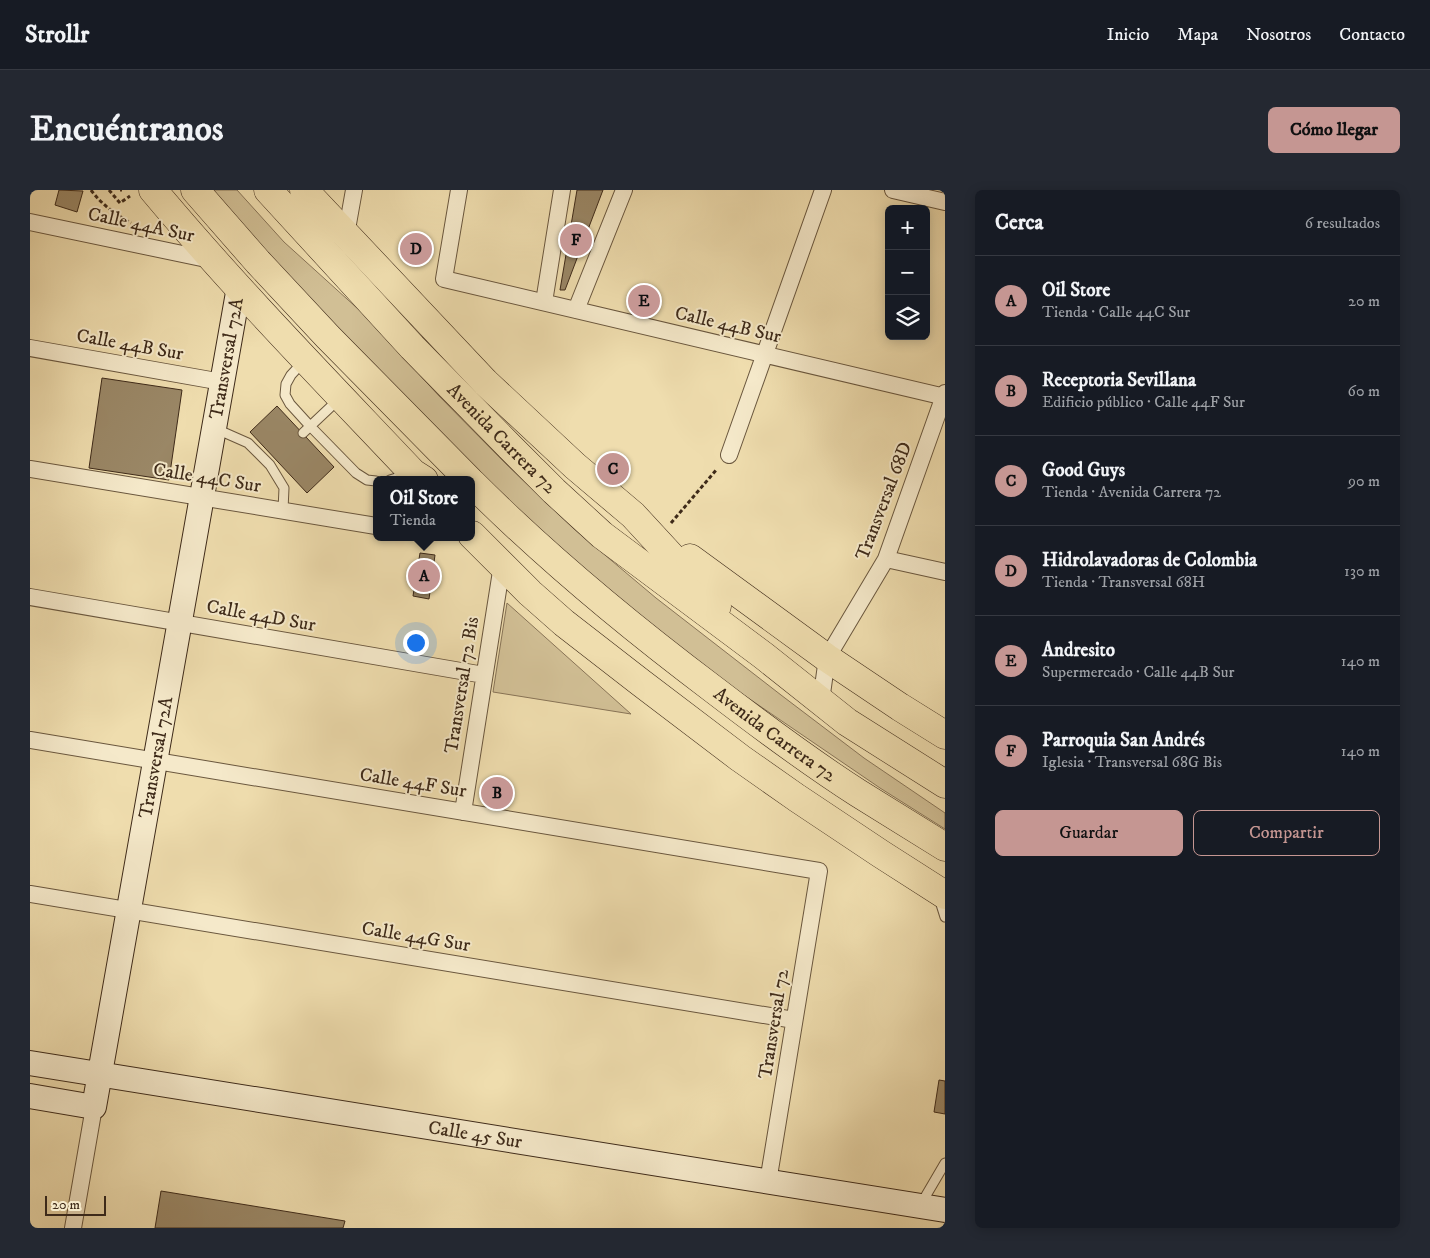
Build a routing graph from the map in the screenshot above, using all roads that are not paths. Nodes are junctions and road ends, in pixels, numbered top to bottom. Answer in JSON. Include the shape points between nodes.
{"nodes":[{"id":1,"x":153,"y":190,"type":"edge"},
{"id":2,"x":195,"y":190,"type":"edge"},
{"id":3,"x":268,"y":190,"type":"edge"},
{"id":4,"x":304,"y":190,"type":"edge"},
{"id":5,"x":354,"y":190,"type":"edge"},
{"id":6,"x":459,"y":190,"type":"edge"},
{"id":7,"x":562,"y":190,"type":"edge"},
{"id":8,"x":624,"y":190,"type":"edge"},
{"id":9,"x":823,"y":190,"type":"edge"},
{"id":10,"x":892,"y":190,"type":"edge"},
{"id":11,"x":945,"y":202,"type":"edge"},
{"id":12,"x":30,"y":222,"type":"edge"},
{"id":13,"x":346,"y":235,"type":"junction"},
{"id":14,"x":215,"y":260,"type":"junction"},
{"id":15,"x":239,"y":287,"type":"junction"},
{"id":16,"x":544,"y":302,"type":"junction"},
{"id":17,"x":576,"y":310,"type":"junction"},
{"id":18,"x":30,"y":348,"type":"edge"},
{"id":19,"x":764,"y":354,"type":"junction"},
{"id":20,"x":306,"y":359,"type":"junction"},
{"id":21,"x":222,"y":382,"type":"junction"},
{"id":22,"x":945,"y":396,"type":"edge"},
{"id":23,"x":341,"y":397,"type":"junction"},
{"id":24,"x":310,"y":426,"type":"junction"},
{"id":25,"x":214,"y":428,"type":"junction"},
{"id":26,"x":303,"y":433,"type":"dead end"},
{"id":27,"x":729,"y":455,"type":"road end"},
{"id":28,"x":30,"y":469,"type":"edge"},
{"id":29,"x":410,"y":476,"type":"edge"},
{"id":30,"x":465,"y":476,"type":"edge"},
{"id":31,"x":373,"y":481,"type":"edge"},
{"id":32,"x":475,"y":486,"type":"edge"},
{"id":33,"x":202,"y":497,"type":"junction"},
{"id":34,"x":283,"y":510,"type":"junction"},
{"id":35,"x":475,"y":513,"type":"edge"},
{"id":36,"x":633,"y":515,"type":"junction"},
{"id":37,"x":373,"y":525,"type":"edge"},
{"id":38,"x":475,"y":538,"type":"edge"},
{"id":39,"x":886,"y":559,"type":"junction"},
{"id":40,"x":502,"y":565,"type":"junction"},
{"id":41,"x":945,"y":572,"type":"edge"},
{"id":42,"x":567,"y":573,"type":"junction"},
{"id":43,"x":30,"y":597,"type":"edge"},
{"id":44,"x":180,"y":623,"type":"junction"},
{"id":45,"x":764,"y":656,"type":"junction"},
{"id":46,"x":827,"y":658,"type":"junction"},
{"id":47,"x":484,"y":675,"type":"junction"},
{"id":48,"x":821,"y":701,"type":"junction"},
{"id":49,"x":945,"y":734,"type":"edge"},
{"id":50,"x":30,"y":740,"type":"edge"},
{"id":51,"x":156,"y":761,"type":"junction"},
{"id":52,"x":945,"y":784,"type":"edge"},
{"id":53,"x":463,"y":812,"type":"junction"},
{"id":54,"x":945,"y":847,"type":"edge"},
{"id":55,"x":819,"y":871,"type":"joint"},
{"id":56,"x":940,"y":892,"type":"edge"},
{"id":57,"x":30,"y":894,"type":"edge"},
{"id":58,"x":129,"y":910,"type":"junction"},
{"id":59,"x":945,"y":917,"type":"edge"},
{"id":60,"x":794,"y":1020,"type":"junction"},
{"id":61,"x":30,"y":1063,"type":"edge"},
{"id":62,"x":100,"y":1074,"type":"junction"},
{"id":63,"x":30,"y":1096,"type":"edge"},
{"id":64,"x":94,"y":1107,"type":"junction"},
{"id":65,"x":945,"y":1163,"type":"edge"},
{"id":66,"x":768,"y":1182,"type":"junction"},
{"id":67,"x":920,"y":1205,"type":"junction"},
{"id":68,"x":945,"y":1210,"type":"edge"},
{"id":69,"x":73,"y":1228,"type":"edge"},
{"id":70,"x":942,"y":1228,"type":"edge"}],
"edges":[{"from":1,"to":14,"type":"highway"},
{"from":2,"to":30,"type":"highway","via":[[328,337]]},
{"from":3,"to":45,"type":"highway","name":"Avenida Carrera 72","via":[[412,347],[554,491],[602,535]]},
{"from":4,"to":13,"type":"highway","name":"Avenida Carrera 72"},
{"from":5,"to":13,"type":"street"},
{"from":6,"to":16,"type":"street","name":"Calle 44B Sur","via":[[444,279]]},
{"from":7,"to":16,"type":"street"},
{"from":8,"to":17,"type":"street"},
{"from":9,"to":19,"type":"street"},
{"from":10,"to":11,"type":"street"},
{"from":12,"to":14,"type":"street","name":"Calle 44A Sur"},
{"from":13,"to":36,"type":"highway","name":"Avenida Carrera 72","via":[[485,382]]},
{"from":14,"to":15,"type":"highway"},
{"from":15,"to":20,"type":"highway"},
{"from":15,"to":21,"type":"street","name":"Transversal 72A"},
{"from":16,"to":17,"type":"street","name":"Calle 44B Sur"},
{"from":17,"to":19,"type":"street","name":"Calle 44B Sur"},
{"from":18,"to":21,"type":"street","name":"Calle 44B Sur"},
{"from":19,"to":22,"type":"street","name":"Calle 44B Sur"},
{"from":19,"to":27,"type":"street"},
{"from":20,"to":23,"type":"highway"},
{"from":20,"to":24,"type":"lane","via":[[290,375],[285,395]]},
{"from":21,"to":25,"type":"street","name":"Transversal 72A"},
{"from":22,"to":39,"type":"street","name":"Transversal 68D"},
{"from":23,"to":24,"type":"lane"},
{"from":23,"to":29,"type":"highway"},
{"from":24,"to":26,"type":"lane"},
{"from":24,"to":31,"type":"lane","via":[[356,473]]},
{"from":25,"to":33,"type":"street","name":"Transversal 72A"},
{"from":25,"to":34,"type":"lane","via":[[248,442],[273,462],[284,488]]},
{"from":28,"to":33,"type":"street","name":"Calle 44C Sur"},
{"from":32,"to":42,"type":"highway","name":"Avenida Carrera 72"},
{"from":33,"to":34,"type":"street","name":"Calle 44C Sur"},
{"from":33,"to":44,"type":"street","name":"Transversal 72A"},
{"from":34,"to":37,"type":"street","name":"Calle 44C Sur"},
{"from":35,"to":42,"type":"highway","name":"Avenida Carrera 72"},
{"from":36,"to":45,"type":"highway","name":"Avenida Carrera 72"},
{"from":36,"to":46,"type":"highway"},
{"from":38,"to":40,"type":"highway"},
{"from":39,"to":41,"type":"street"},
{"from":39,"to":46,"type":"street","name":"Transversal 68D"},
{"from":40,"to":47,"type":"street","name":"Transversal 72 Bis"},
{"from":40,"to":56,"type":"highway","via":[[564,623],[732,752],[834,824]]},
{"from":42,"to":54,"type":"highway","name":"Avenida Carrera 72","via":[[624,621],[789,746]]},
{"from":43,"to":44,"type":"street","name":"Calle 44D Sur"},
{"from":44,"to":47,"type":"street","name":"Calle 44D Sur"},
{"from":44,"to":51,"type":"street","name":"Transversal 72A"},
{"from":45,"to":48,"type":"highway","name":"Avenida Carrera 72"},
{"from":46,"to":48,"type":"street","name":"Transversal 68D"},
{"from":46,"to":49,"type":"highway"},
{"from":47,"to":53,"type":"street","name":"Transversal 72 Bis"},
{"from":48,"to":52,"type":"highway","name":"Avenida Carrera 72","via":[[847,722]]},
{"from":50,"to":51,"type":"street","name":"Calle 44F Sur"},
{"from":51,"to":53,"type":"street","name":"Calle 44F Sur"},
{"from":51,"to":58,"type":"street","name":"Transversal 72A"},
{"from":53,"to":55,"type":"street","name":"Calle 44F Sur"},
{"from":55,"to":60,"type":"street","name":"Transversal 72"},
{"from":56,"to":59,"type":"lane"},
{"from":57,"to":58,"type":"street","name":"Calle 44G Sur"},
{"from":58,"to":60,"type":"street","name":"Calle 44G Sur"},
{"from":58,"to":62,"type":"street","name":"Transversal 72A"},
{"from":60,"to":66,"type":"street","name":"Transversal 72"},
{"from":61,"to":62,"type":"street","name":"Calle 45 Sur"},
{"from":62,"to":64,"type":"street","name":"Transversal 72A"},
{"from":62,"to":66,"type":"street","name":"Calle 45 Sur"},
{"from":63,"to":64,"type":"street"},
{"from":64,"to":69,"type":"street","name":"Transversal 72A"},
{"from":65,"to":67,"type":"lane"},
{"from":66,"to":67,"type":"street","name":"Calle 45 Sur"},
{"from":67,"to":68,"type":"street","name":"Calle 45 Sur"},
{"from":67,"to":70,"type":"street"}]}
